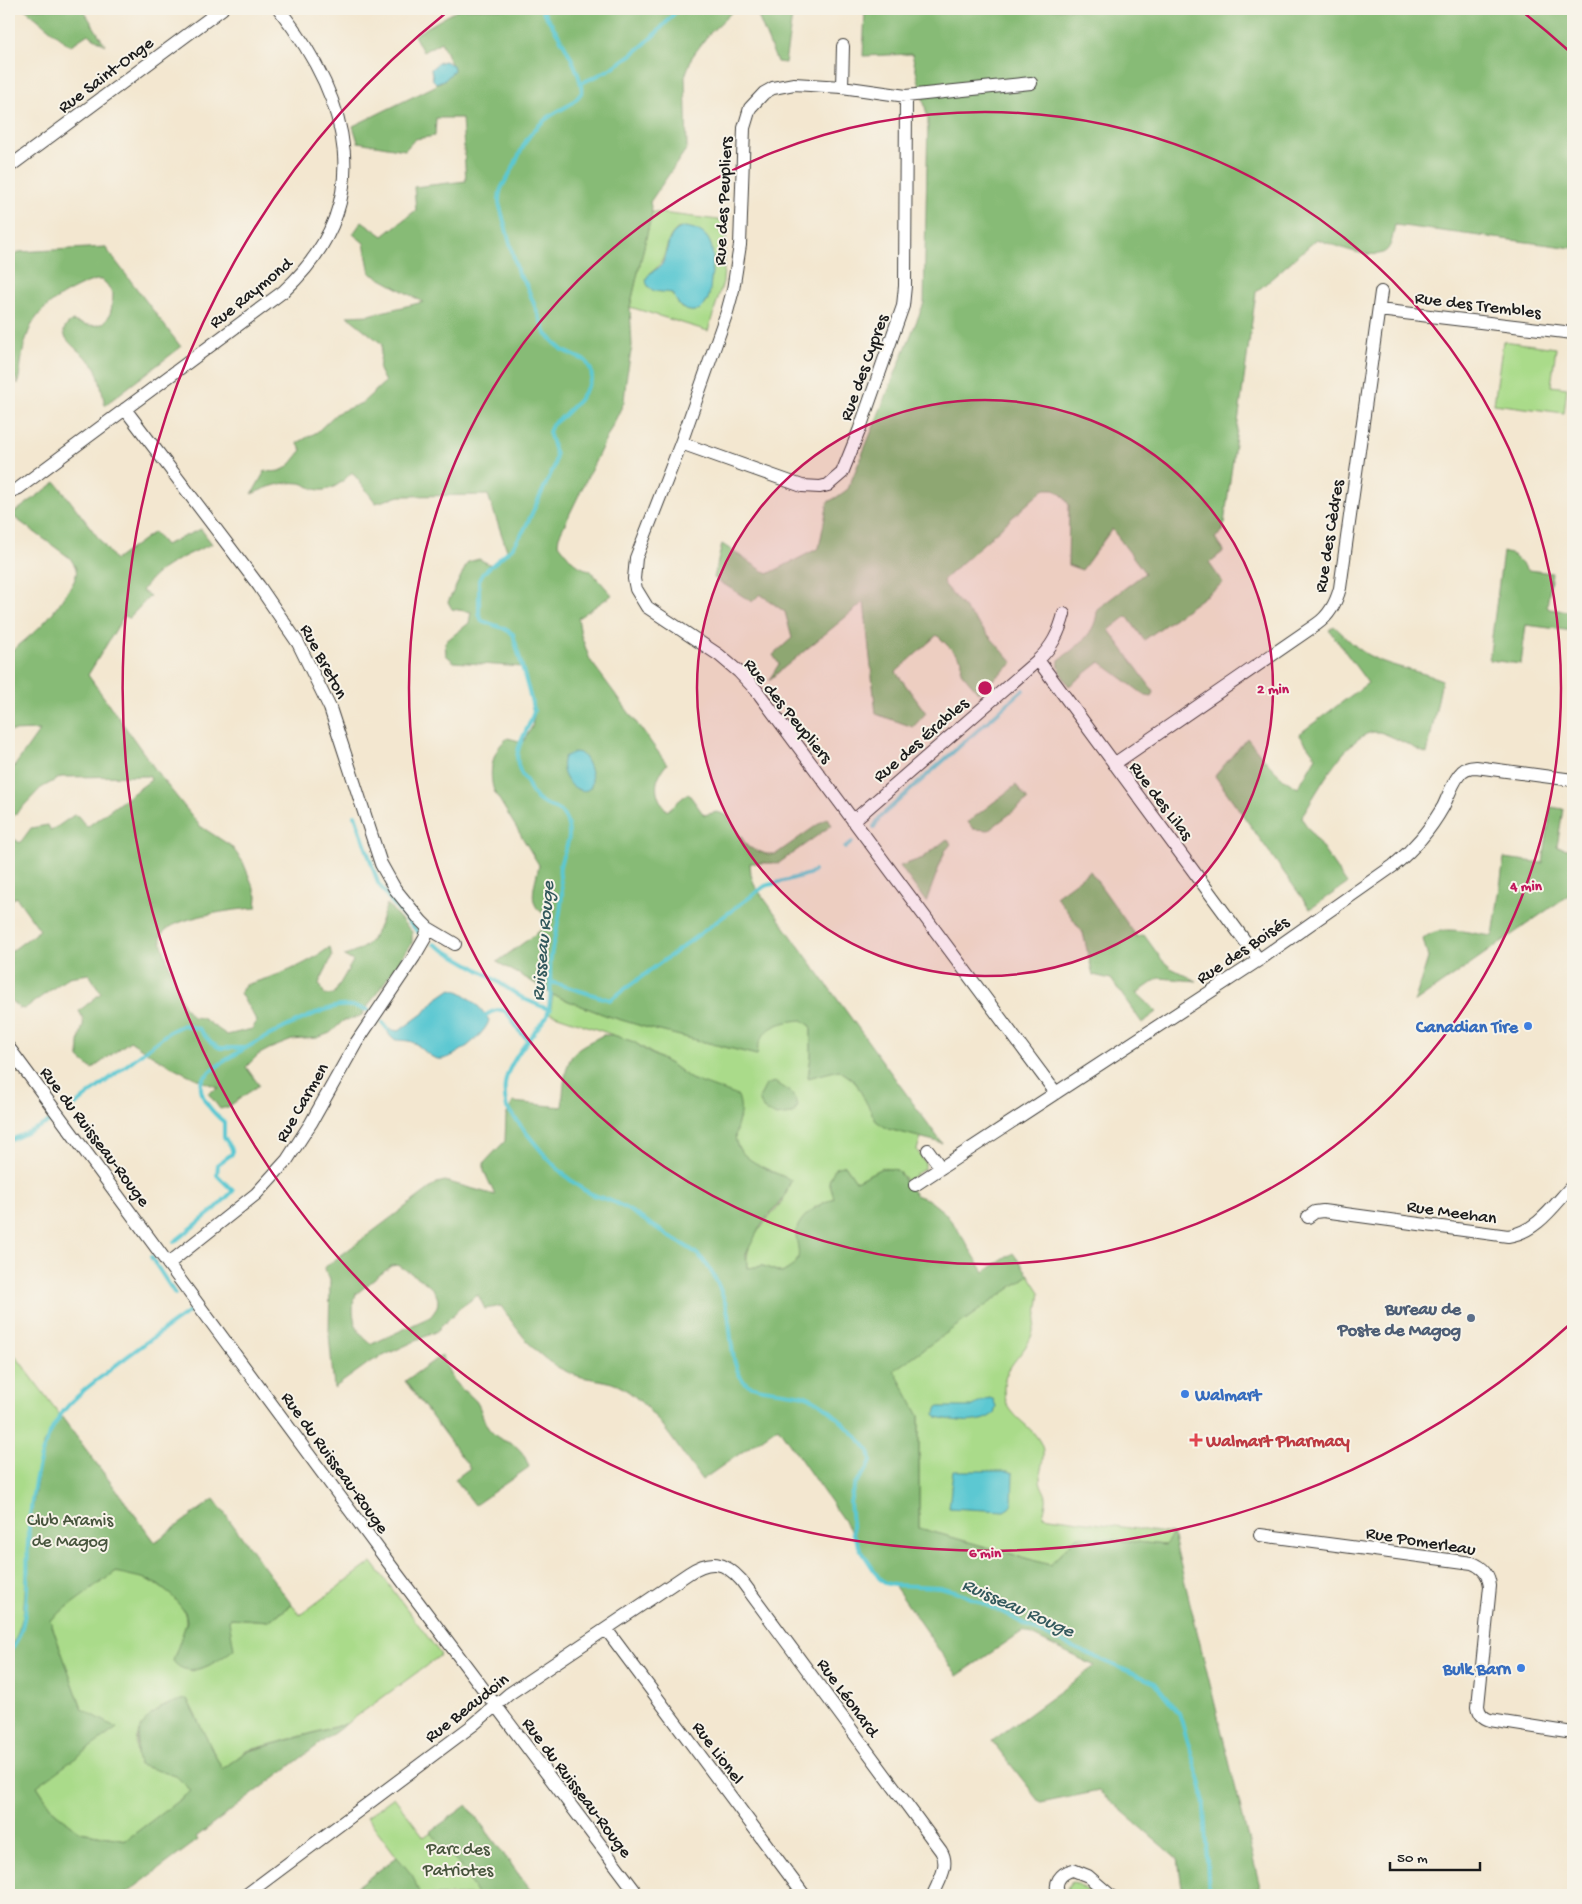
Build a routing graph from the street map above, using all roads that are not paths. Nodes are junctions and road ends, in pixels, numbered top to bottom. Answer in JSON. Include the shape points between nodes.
{"nodes":[{"id":1,"x":222,"y":9,"type":"edge"},
{"id":2,"x":279,"y":9,"type":"edge"},
{"id":3,"x":843,"y":46,"type":"dead end"},
{"id":4,"x":1031,"y":83,"type":"dead end"},
{"id":5,"x":842,"y":87,"type":"junction"},
{"id":6,"x":906,"y":96,"type":"junction"},
{"id":7,"x":9,"y":167,"type":"edge"},
{"id":8,"x":1381,"y":292,"type":"dead end"},
{"id":9,"x":1379,"y":310,"type":"junction"},
{"id":10,"x":1573,"y":333,"type":"edge"},
{"id":11,"x":125,"y":409,"type":"junction"},
{"id":12,"x":681,"y":443,"type":"junction"},
{"id":13,"x":9,"y":492,"type":"edge"},
{"id":14,"x":1064,"y":614,"type":"dead end"},
{"id":15,"x":1038,"y":660,"type":"junction"},
{"id":16,"x":1114,"y":764,"type":"junction"},
{"id":17,"x":1573,"y":780,"type":"edge"},
{"id":18,"x":853,"y":821,"type":"junction"},
{"id":19,"x":428,"y":928,"type":"junction"},
{"id":20,"x":455,"y":944,"type":"dead end"},
{"id":21,"x":1259,"y":960,"type":"junction"},
{"id":22,"x":9,"y":1048,"type":"edge"},
{"id":23,"x":1056,"y":1093,"type":"junction"},
{"id":24,"x":928,"y":1150,"type":"dead end"},
{"id":25,"x":941,"y":1168,"type":"junction"},
{"id":26,"x":915,"y":1185,"type":"dead end"},
{"id":27,"x":1573,"y":1185,"type":"edge"},
{"id":28,"x":1308,"y":1216,"type":"dead end"},
{"id":29,"x":168,"y":1264,"type":"junction"},
{"id":30,"x":1260,"y":1535,"type":"dead end"},
{"id":31,"x":718,"y":1564,"type":"joint"},
{"id":32,"x":606,"y":1628,"type":"junction"},
{"id":33,"x":495,"y":1705,"type":"junction"},
{"id":34,"x":1573,"y":1733,"type":"edge"},
{"id":35,"x":246,"y":1895,"type":"edge"},
{"id":36,"x":638,"y":1895,"type":"edge"},
{"id":37,"x":804,"y":1895,"type":"edge"},
{"id":38,"x":934,"y":1895,"type":"edge"},
{"id":39,"x":1059,"y":1895,"type":"edge"},
{"id":40,"x":1110,"y":1895,"type":"edge"}],
"edges":[{"from":1,"to":7,"type":"street","name":"Rue Saint-Onge"},
{"from":2,"to":11,"type":"street","name":"Rue Raymond","via":[[320,72],[332,97],[342,134],[345,173],[331,229],[311,262],[284,291]]},
{"from":3,"to":5,"type":"street"},
{"from":4,"to":6,"type":"street"},
{"from":5,"to":6,"type":"street"},
{"from":5,"to":12,"type":"street","name":"Rue des Peupliers","via":[[782,85],[764,93],[750,108],[744,128],[740,245],[733,290]]},
{"from":6,"to":12,"type":"street","name":"Rue des Cypres","via":[[906,286],[903,306],[842,473],[820,487],[802,486]]},
{"from":8,"to":9,"type":"street","name":"Rue des Cèdres"},
{"from":9,"to":10,"type":"street","name":"Rue des Trembles"},
{"from":9,"to":16,"type":"street","name":"Rue des Cèdres","via":[[1340,588],[1334,604],[1324,619]]},
{"from":11,"to":13,"type":"street","name":"Rue Raymond","via":[[19,488]]},
{"from":11,"to":19,"type":"street","name":"Rue Breton","via":[[259,586],[298,644],[333,715],[381,864],[396,889]]},
{"from":12,"to":18,"type":"street","name":"Rue des Peupliers","via":[[636,558],[636,589],[648,607],[719,655],[748,681]]},
{"from":14,"to":15,"type":"street","name":"Rue des Érables","via":[[1057,636]]},
{"from":15,"to":16,"type":"street","name":"Rue des Lilas"},
{"from":15,"to":18,"type":"street","name":"Rue des Érables"},
{"from":16,"to":21,"type":"street","name":"Rue des Lilas"},
{"from":17,"to":21,"type":"street","name":"Rue des Boisés","via":[[1466,768],[1458,775],[1426,833],[1405,856]]},
{"from":18,"to":23,"type":"street","name":"Rue des Peupliers"},
{"from":19,"to":20,"type":"street","name":"Rue Breton"},
{"from":19,"to":29,"type":"street","name":"Rue Carmen","via":[[414,957],[356,1043],[287,1160],[256,1194]]},
{"from":21,"to":23,"type":"street","name":"Rue des Boisés"},
{"from":22,"to":29,"type":"street","name":"Rue du Ruisseau-Rouge"},
{"from":23,"to":25,"type":"street","name":"Rue des Boisés"},
{"from":24,"to":25,"type":"street"},
{"from":25,"to":26,"type":"street","name":"Rue des Boisés"},
{"from":27,"to":28,"type":"street","name":"Rue Meehan","via":[[1534,1226],[1508,1236],[1323,1211]]},
{"from":29,"to":33,"type":"street","name":"Rue du Ruisseau-Rouge"},
{"from":30,"to":34,"type":"street","name":"Rue Pomerleau","via":[[1472,1563],[1480,1567],[1488,1575],[1490,1586],[1480,1712],[1490,1720]]},
{"from":31,"to":32,"type":"street","name":"Rue Beaudoin","via":[[696,1568]]},
{"from":31,"to":38,"type":"street","name":"Rue Léonard","via":[[730,1569],[740,1580],[938,1847],[945,1868]]},
{"from":32,"to":33,"type":"street","name":"Rue Beaudoin"},
{"from":32,"to":37,"type":"street","name":"Rue Lionel"},
{"from":33,"to":35,"type":"street","name":"Rue Beaudoin"},
{"from":33,"to":36,"type":"street","name":"Rue du Ruisseau-Rouge"},
{"from":39,"to":40,"type":"street","via":[[1056,1887],[1060,1877],[1073,1870],[1088,1876]]}]}
